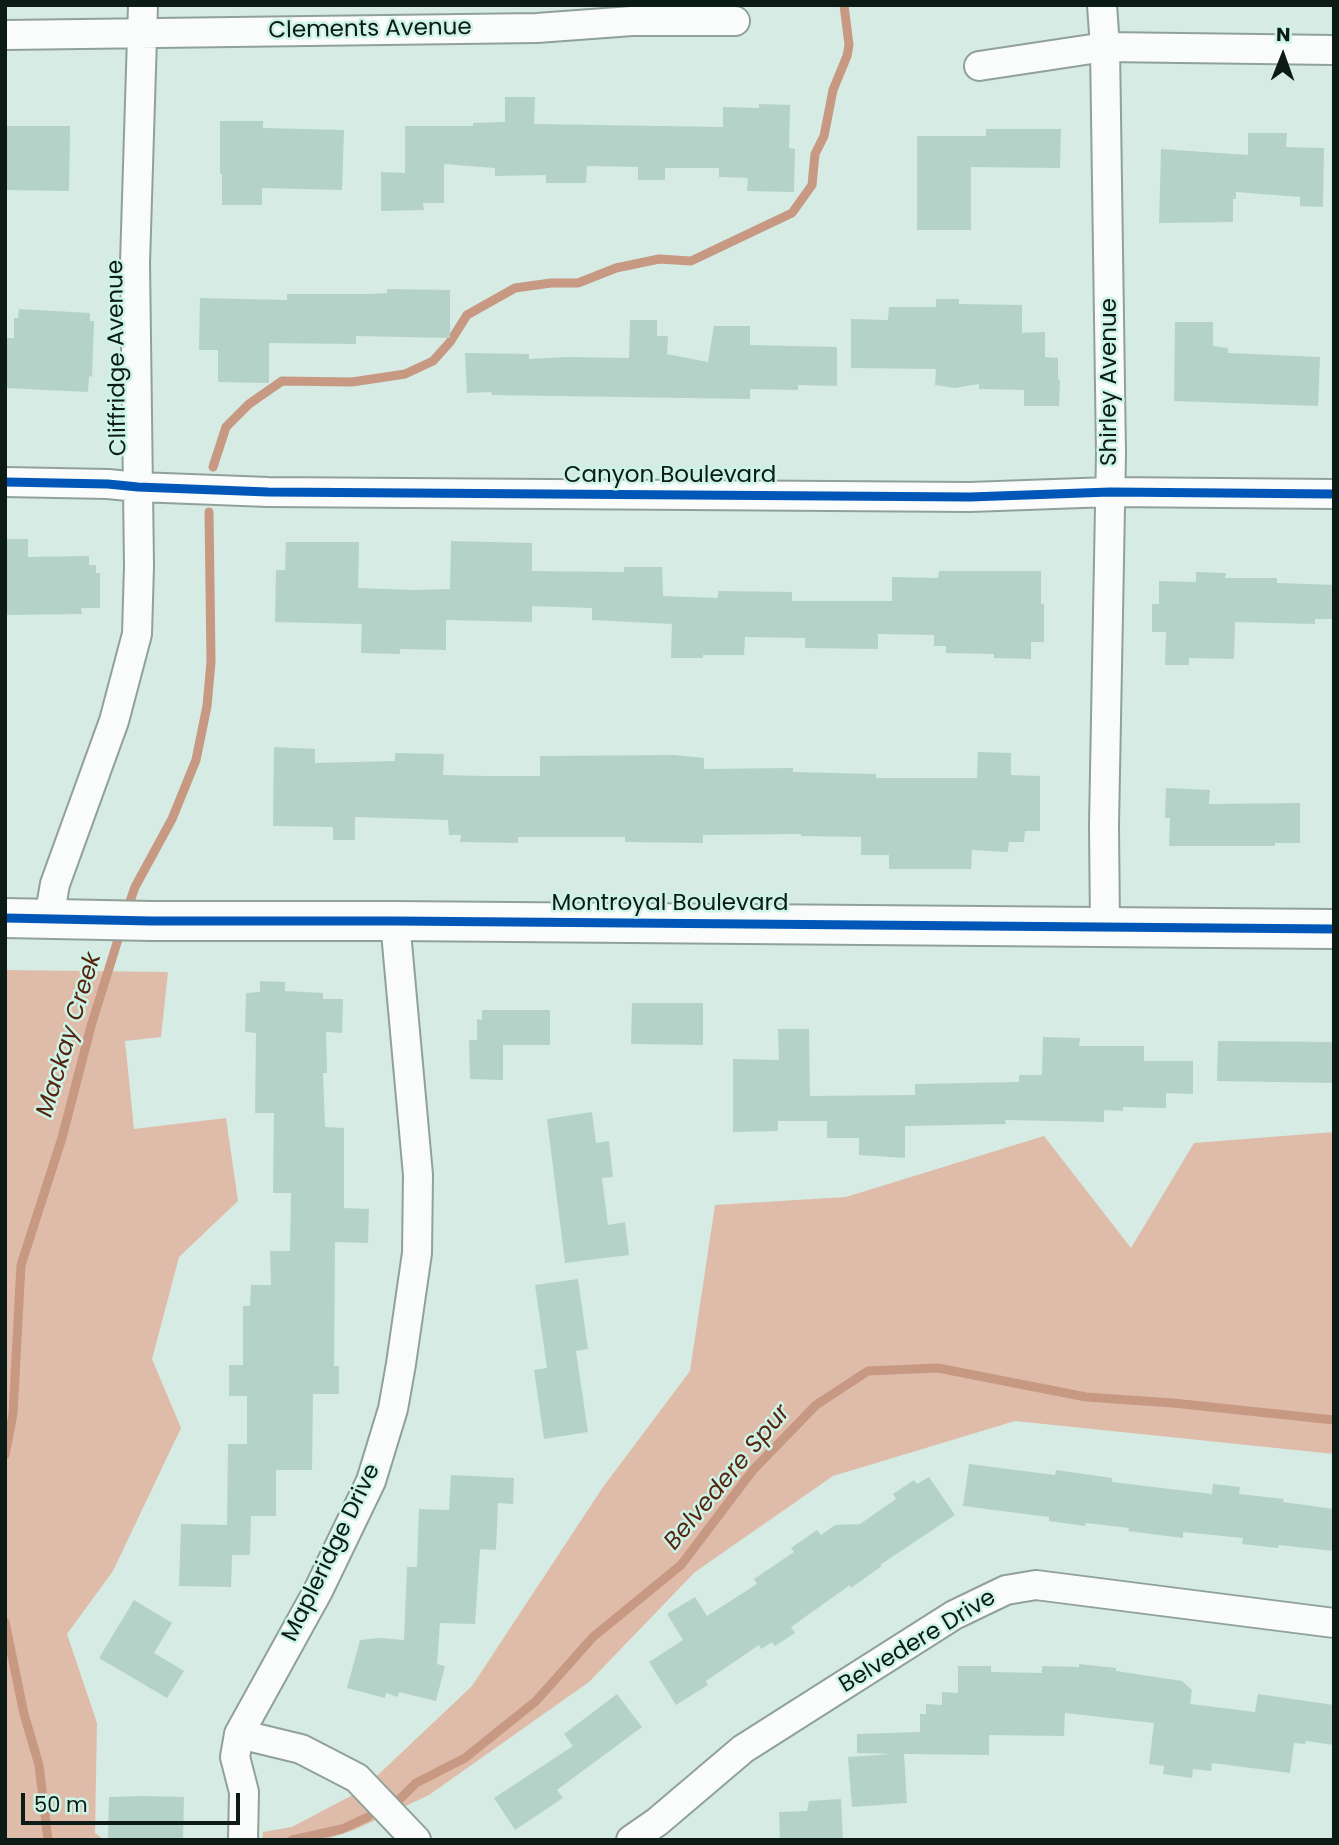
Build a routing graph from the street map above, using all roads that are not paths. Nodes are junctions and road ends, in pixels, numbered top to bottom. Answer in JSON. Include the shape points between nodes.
{"nodes":[{"id":1,"x":143,"y":5,"type":"edge"},
{"id":2,"x":1102,"y":5,"type":"edge"},
{"id":3,"x":735,"y":21,"type":"dead end"},
{"id":4,"x":5,"y":35,"type":"edge"},
{"id":5,"x":142,"y":35,"type":"junction"},
{"id":6,"x":1105,"y":47,"type":"junction"},
{"id":7,"x":1334,"y":50,"type":"edge"},
{"id":8,"x":979,"y":66,"type":"dead end"},
{"id":9,"x":5,"y":482,"type":"edge"},
{"id":10,"x":138,"y":487,"type":"junction"},
{"id":11,"x":1110,"y":492,"type":"junction"},
{"id":12,"x":1334,"y":494,"type":"edge"},
{"id":13,"x":5,"y":918,"type":"edge"},
{"id":14,"x":48,"y":918,"type":"junction"},
{"id":15,"x":395,"y":921,"type":"junction"},
{"id":16,"x":1105,"y":927,"type":"junction"},
{"id":17,"x":1334,"y":929,"type":"edge"},
{"id":18,"x":1334,"y":1623,"type":"edge"},
{"id":19,"x":239,"y":1734,"type":"junction"},
{"id":20,"x":243,"y":1840,"type":"edge"},
{"id":21,"x":416,"y":1840,"type":"edge"},
{"id":22,"x":632,"y":1840,"type":"edge"}],
"edges":[{"from":1,"to":5,"type":"street","name":"Cliffridge Avenue"},
{"from":2,"to":6,"type":"street","name":"Shirley Avenue"},
{"from":3,"to":5,"type":"street","name":"Clements Avenue"},
{"from":4,"to":5,"type":"street","name":"Clements Avenue"},
{"from":5,"to":10,"type":"street","name":"Cliffridge Avenue","via":[[135,263]]},
{"from":6,"to":7,"type":"street"},
{"from":6,"to":8,"type":"street"},
{"from":6,"to":11,"type":"street","name":"Shirley Avenue"},
{"from":9,"to":10,"type":"street","name":"Canyon Boulevard"},
{"from":10,"to":11,"type":"street","name":"Canyon Boulevard","via":[[970,497]]},
{"from":10,"to":14,"type":"street","name":"Cliffridge Avenue","via":[[137,634],[114,721],[55,884]]},
{"from":11,"to":12,"type":"street","name":"Canyon Boulevard"},
{"from":11,"to":16,"type":"street","name":"Shirley Avenue"},
{"from":13,"to":14,"type":"street","name":"Montroyal Boulevard"},
{"from":14,"to":15,"type":"street","name":"Montroyal Boulevard"},
{"from":15,"to":16,"type":"street","name":"Montroyal Boulevard"},
{"from":15,"to":19,"type":"street","name":"Mapleridge Drive","via":[[415,1131],[418,1217],[417,1253],[393,1409],[371,1481],[318,1591]]},
{"from":16,"to":17,"type":"street","name":"Montroyal Boulevard"},
{"from":18,"to":22,"type":"street","name":"Belvedere Drive","via":[[1035,1585],[1006,1590],[954,1615],[743,1749]]},
{"from":19,"to":20,"type":"street","name":"Mapleridge Drive","via":[[235,1757],[244,1792]]},
{"from":19,"to":21,"type":"street","via":[[301,1749],[357,1778]]}]}
